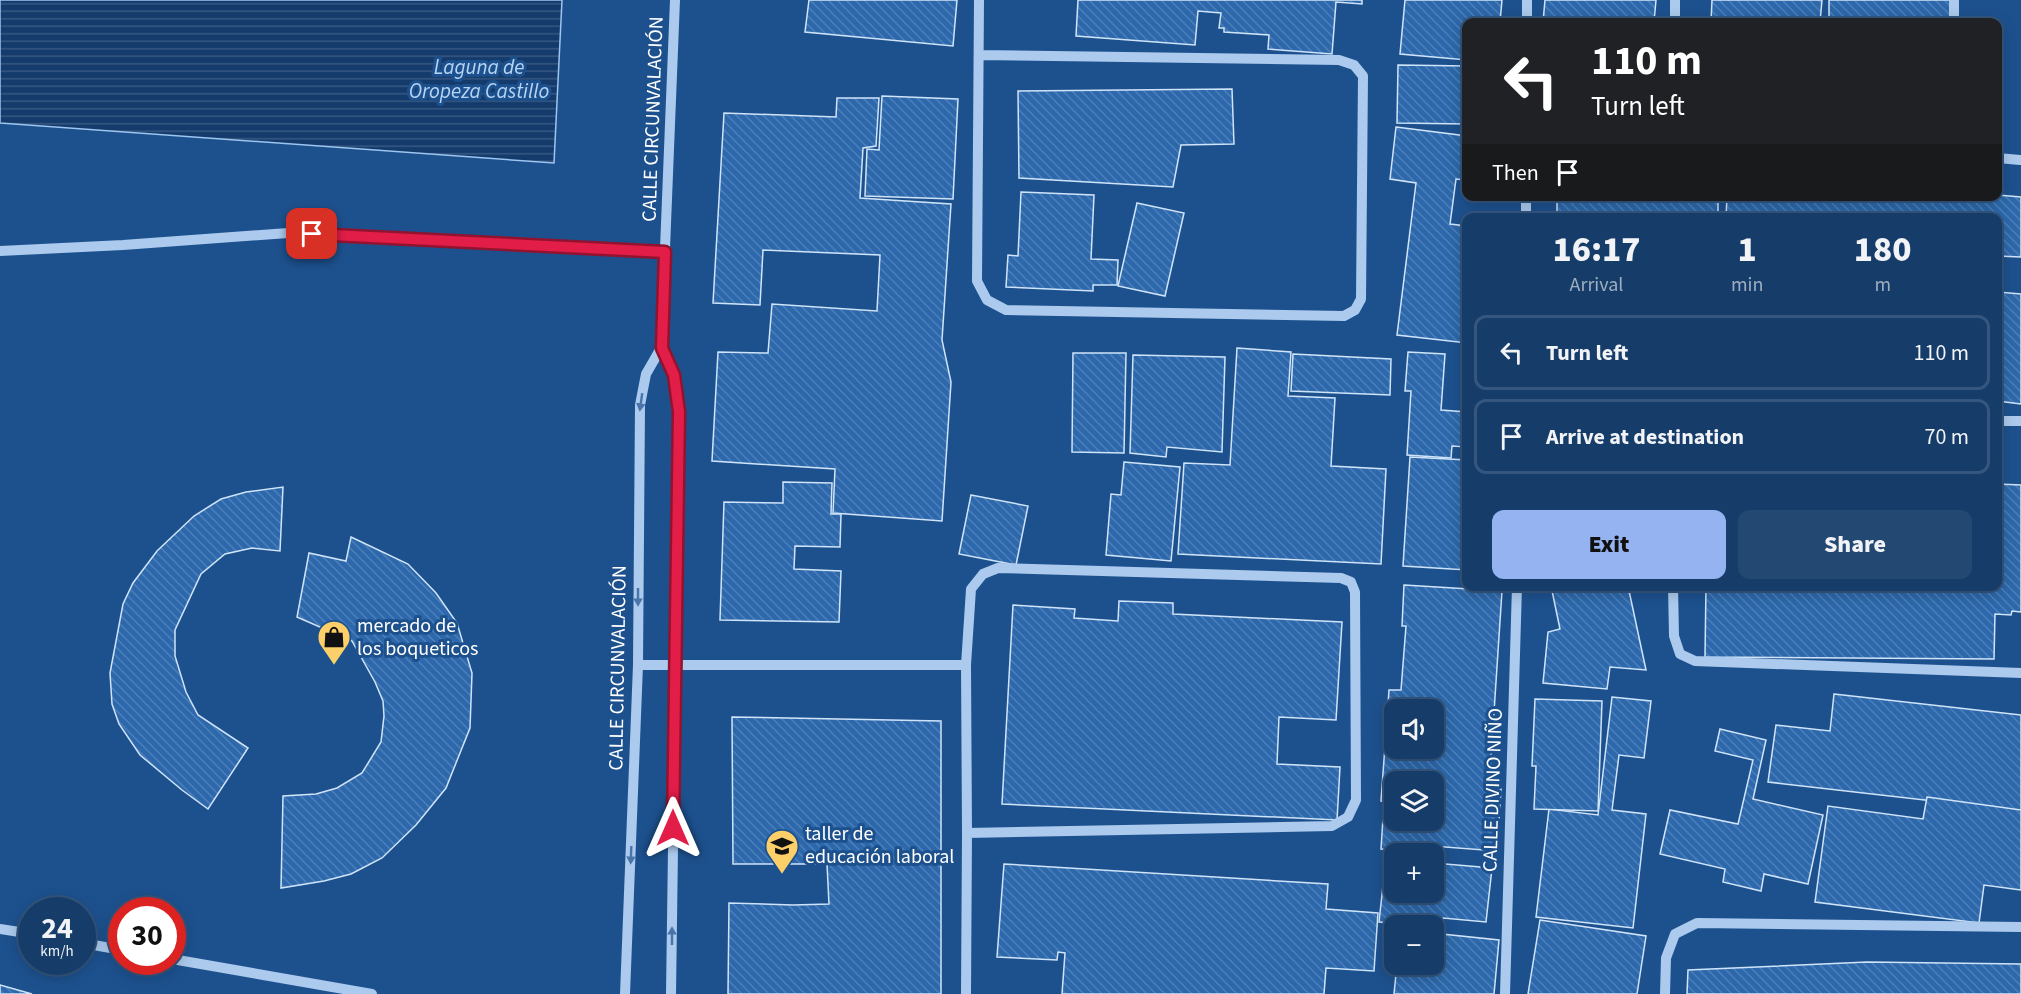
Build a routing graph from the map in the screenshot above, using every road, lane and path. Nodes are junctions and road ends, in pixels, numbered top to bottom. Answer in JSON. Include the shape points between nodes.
{"nodes":[{"id":1,"x":675,"y":0,"type":"edge"},
{"id":2,"x":979,"y":0,"type":"edge"},
{"id":3,"x":1527,"y":0,"type":"edge"},
{"id":4,"x":1675,"y":0,"type":"edge"},
{"id":5,"x":1954,"y":0,"type":"edge"},
{"id":6,"x":1527,"y":18,"type":"edge"},
{"id":7,"x":1675,"y":18,"type":"edge"},
{"id":8,"x":1954,"y":18,"type":"edge"},
{"id":9,"x":979,"y":55,"type":"junction"},
{"id":10,"x":2002,"y":158,"type":"edge"},
{"id":11,"x":2020,"y":160,"type":"edge"},
{"id":12,"x":0,"y":251,"type":"edge"},
{"id":13,"x":665,"y":252,"type":"junction"},
{"id":14,"x":662,"y":348,"type":"junction"},
{"id":15,"x":2002,"y":420,"type":"edge"},
{"id":16,"x":2021,"y":421,"type":"edge"},
{"id":17,"x":1517,"y":591,"type":"edge"},
{"id":18,"x":1673,"y":591,"type":"edge"},
{"id":19,"x":674,"y":664,"type":"junction"},
{"id":20,"x":638,"y":665,"type":"junction"},
{"id":21,"x":966,"y":665,"type":"junction"},
{"id":22,"x":2021,"y":673,"type":"edge"},
{"id":23,"x":967,"y":833,"type":"junction"},
{"id":24,"x":2021,"y":927,"type":"edge"},
{"id":25,"x":0,"y":929,"type":"edge"},
{"id":26,"x":18,"y":932,"type":"edge"},
{"id":27,"x":186,"y":961,"type":"edge"},
{"id":28,"x":372,"y":994,"type":"edge"},
{"id":29,"x":625,"y":994,"type":"edge"},
{"id":30,"x":671,"y":994,"type":"edge"},
{"id":31,"x":966,"y":994,"type":"edge"},
{"id":32,"x":1505,"y":994,"type":"edge"},
{"id":33,"x":1665,"y":994,"type":"edge"}],
"edges":[{"from":1,"to":13,"type":"street","name":"CALLE CIRCUNVALACIÓN"},
{"from":2,"to":9,"type":"street"},
{"from":3,"to":6,"type":"street"},
{"from":4,"to":7,"type":"street"},
{"from":5,"to":8,"type":"street"},
{"from":9,"to":9,"type":"street","via":[[977,281],[987,300],[1006,310],[1344,316],[1355,310],[1361,299],[1363,76],[1354,65],[1339,60]]},
{"from":10,"to":11,"type":"street"},
{"from":12,"to":13,"type":"street","via":[[288,232]]},
{"from":13,"to":14,"type":"street","name":"CALLE CIRCUNVALACIÓN"},
{"from":14,"to":19,"type":"street","name":"CALLE CIRCUNVALACIÓN","via":[[674,375],[679,412]]},
{"from":14,"to":20,"type":"street","name":"CALLE CIRCUNVALACIÓN","one_way":true,"via":[[646,374],[640,405]]},
{"from":15,"to":16,"type":"street"},
{"from":17,"to":32,"type":"street","name":"CALLE DIVINO NIÑO"},
{"from":18,"to":22,"type":"street","via":[[1674,636],[1680,654],[1695,661]]},
{"from":19,"to":20,"type":"street"},
{"from":19,"to":21,"type":"street"},
{"from":30,"to":19,"type":"street","name":"CALLE CIRCUNVALACIÓN","one_way":true},
{"from":20,"to":29,"type":"street","name":"CALLE CIRCUNVALACIÓN","one_way":true},
{"from":21,"to":23,"type":"street"},
{"from":21,"to":23,"type":"street","via":[[971,589],[983,574],[999,567],[1341,578],[1351,582],[1355,592],[1356,800],[1348,817],[1332,825]]},
{"from":23,"to":31,"type":"street"},
{"from":24,"to":33,"type":"street","via":[[1697,924],[1675,934],[1666,958]]},
{"from":25,"to":26,"type":"street"},
{"from":27,"to":28,"type":"street"}]}
